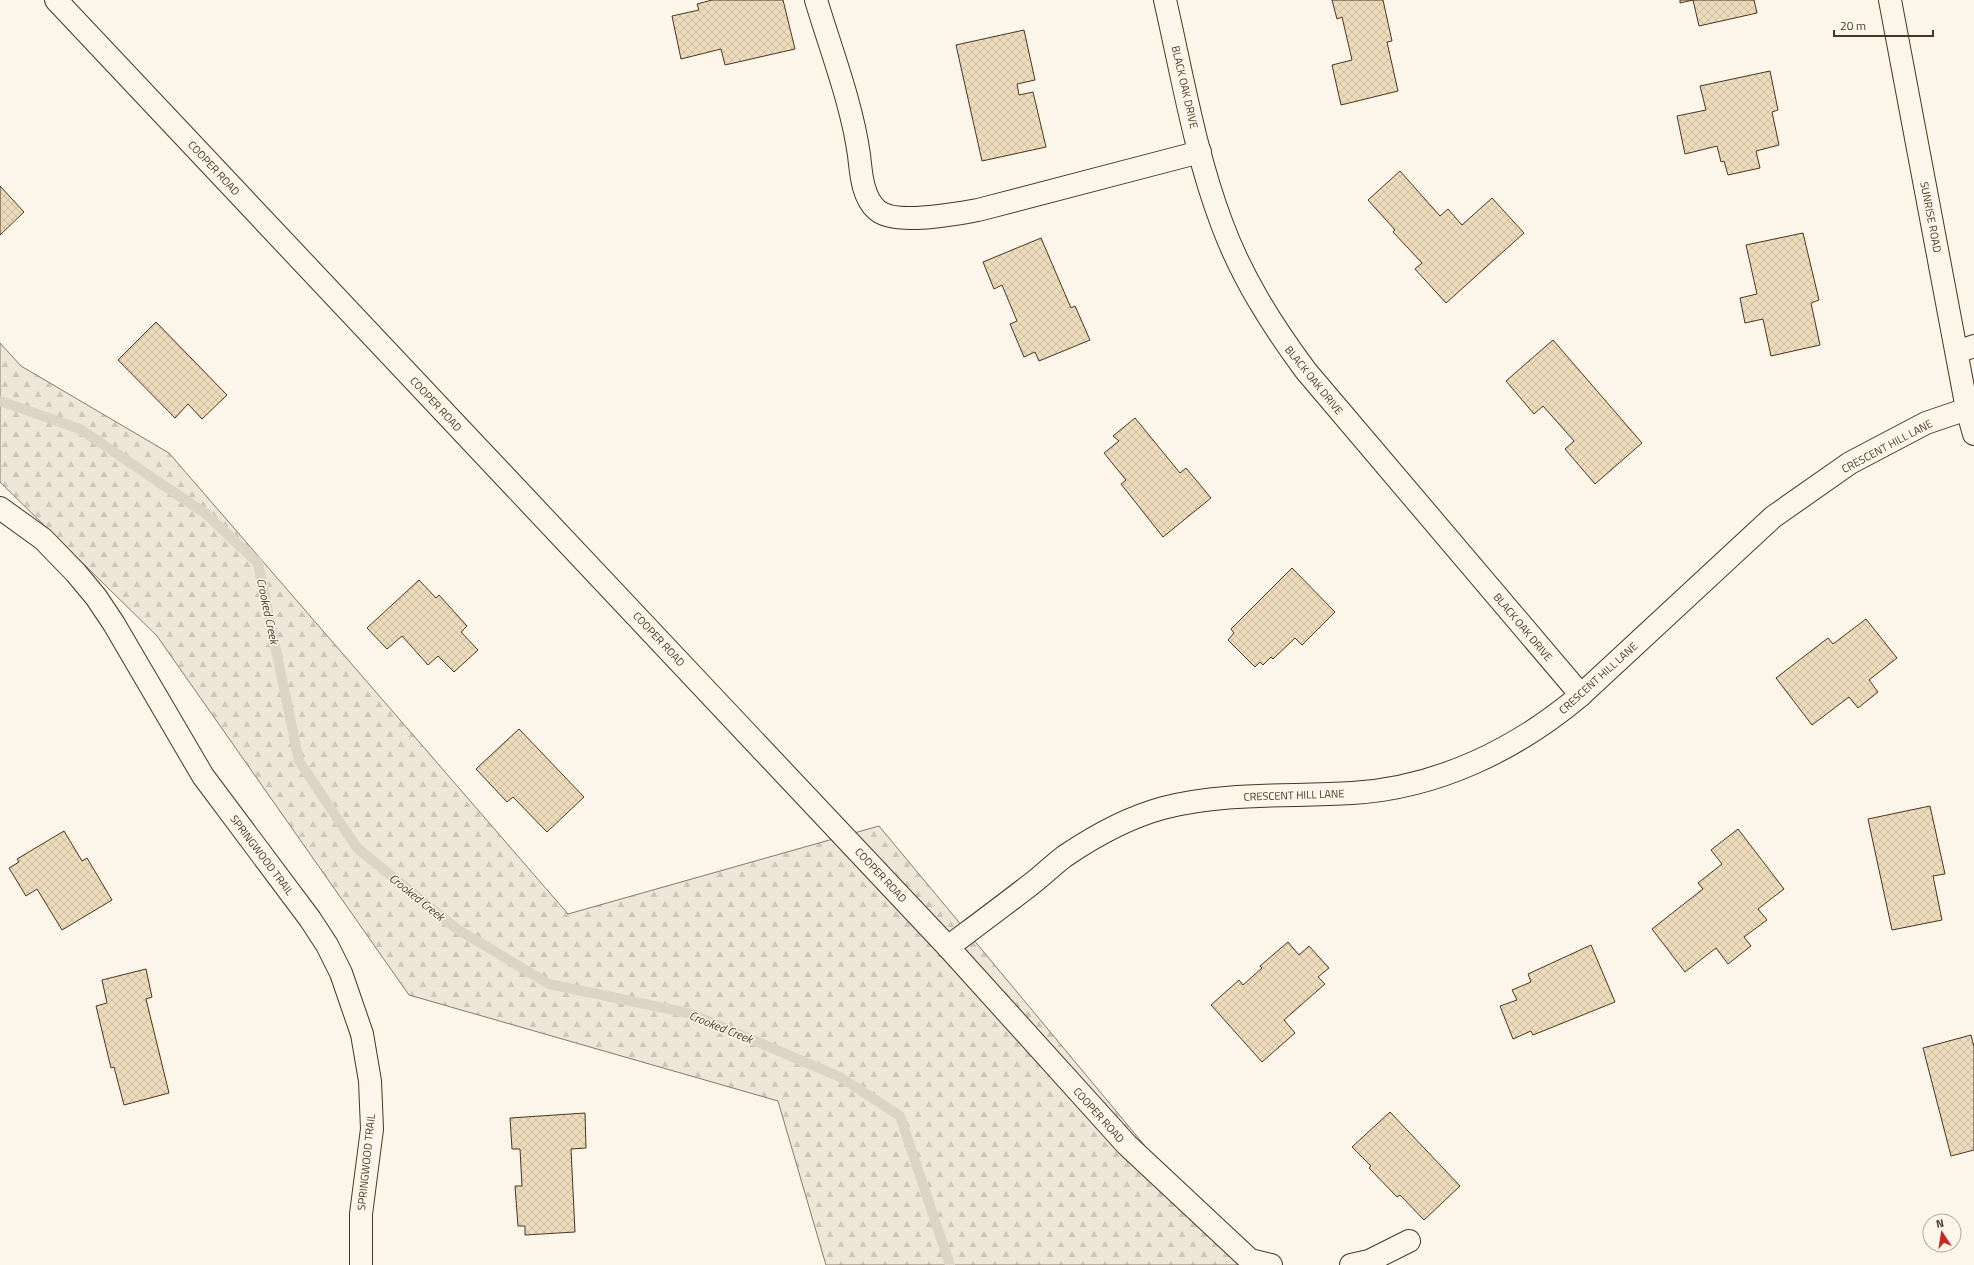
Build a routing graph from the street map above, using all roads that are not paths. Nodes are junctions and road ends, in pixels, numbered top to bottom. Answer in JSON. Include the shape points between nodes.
{"nodes":[{"id":1,"x":56,"y":0,"type":"edge"},
{"id":2,"x":816,"y":0,"type":"edge"},
{"id":3,"x":1166,"y":0,"type":"edge"},
{"id":4,"x":1890,"y":0,"type":"edge"},
{"id":5,"x":1200,"y":152,"type":"junction"},
{"id":6,"x":1965,"y":349,"type":"edge"},
{"id":7,"x":1967,"y":409,"type":"junction"},
{"id":8,"x":1974,"y":434,"type":"edge"},
{"id":9,"x":0,"y":508,"type":"edge"},
{"id":10,"x":1581,"y":695,"type":"junction"},
{"id":11,"x":948,"y":947,"type":"junction"},
{"id":12,"x":1409,"y":1241,"type":"dead end"},
{"id":13,"x":361,"y":1265,"type":"edge"},
{"id":14,"x":1271,"y":1265,"type":"edge"},
{"id":15,"x":1351,"y":1265,"type":"edge"}],
"edges":[{"from":1,"to":11,"type":"street","name":"COOPER ROAD"},
{"from":2,"to":5,"type":"street","via":[[855,133],[866,194],[876,209],[888,215],[906,218],[978,210]]},
{"from":3,"to":5,"type":"street","name":"BLACK OAK DRIVE"},
{"from":4,"to":6,"type":"street","name":"SUNRISE ROAD"},
{"from":5,"to":10,"type":"street","name":"BLACK OAK DRIVE","via":[[1212,196],[1233,252],[1262,307],[1288,347]]},
{"from":6,"to":7,"type":"street","name":"SUNRISE ROAD"},
{"from":7,"to":8,"type":"street","name":"SUNRISE ROAD"},
{"from":7,"to":10,"type":"street","name":"CRESCENT HILL LANE","via":[[1926,423],[1850,463],[1773,517]]},
{"from":9,"to":13,"type":"street","name":"SPRINGWOOD TRAIL","via":[[43,539],[96,597],[203,776],[310,919],[342,973],[358,1018],[370,1081],[372,1129],[361,1214]]},
{"from":10,"to":11,"type":"street","name":"CRESCENT HILL LANE","via":[[1557,716],[1489,757],[1430,779],[1367,792],[1208,799],[1163,808],[1134,819],[1066,856]]},
{"from":11,"to":14,"type":"street","name":"COOPER ROAD","via":[[1127,1146],[1250,1260]]},
{"from":12,"to":15,"type":"street","via":[[1369,1261]]}]}
